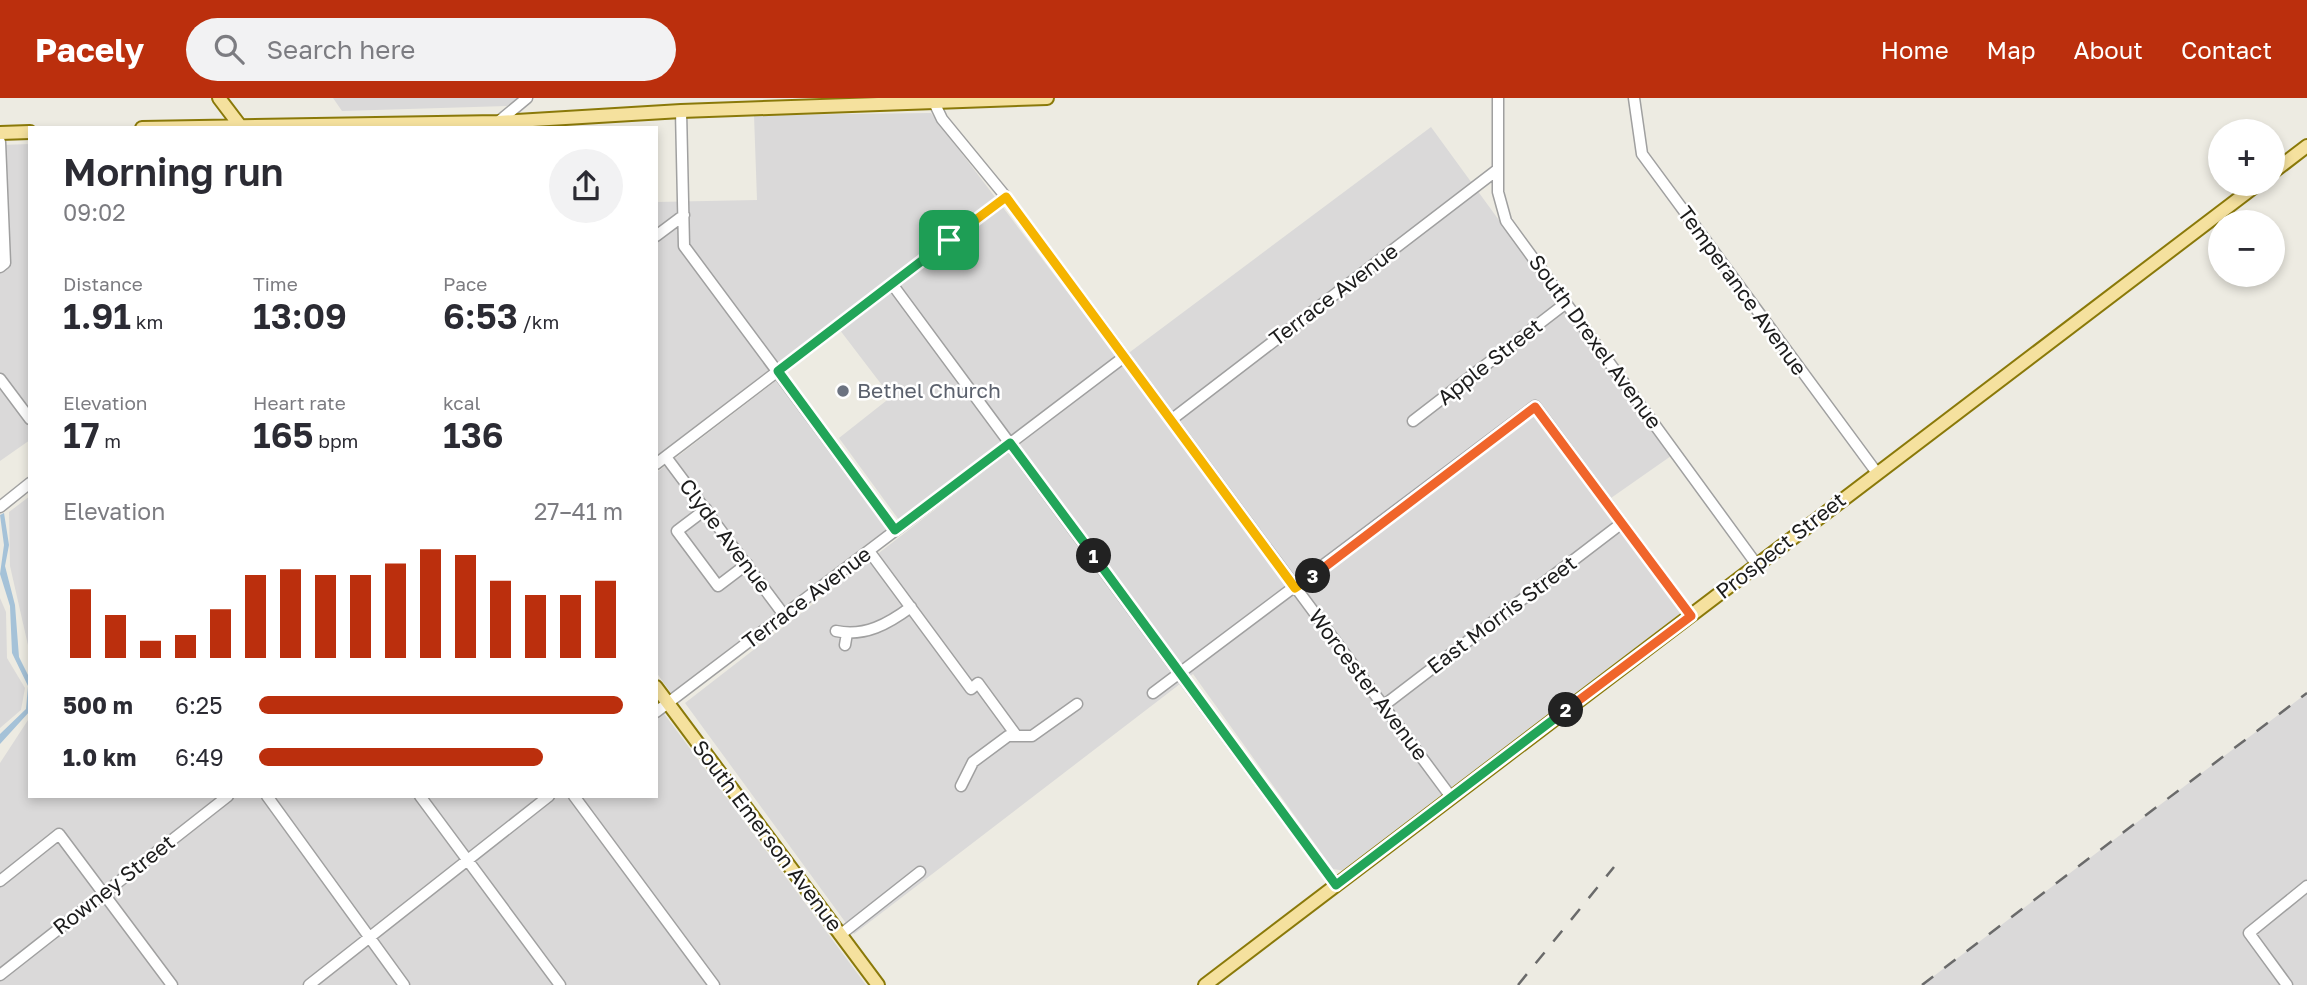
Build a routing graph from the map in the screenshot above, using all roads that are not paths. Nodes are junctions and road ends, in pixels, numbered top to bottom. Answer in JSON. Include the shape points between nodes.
{"nodes":[{"id":1,"x":219,"y":98,"type":"edge"},
{"id":2,"x":527,"y":98,"type":"edge"},
{"id":3,"x":1047,"y":98,"type":"edge"},
{"id":4,"x":1498,"y":98,"type":"edge"},
{"id":5,"x":1634,"y":98,"type":"edge"},
{"id":6,"x":932,"y":100,"type":"edge"},
{"id":7,"x":681,"y":111,"type":"junction"},
{"id":8,"x":494,"y":125,"type":"edge"},
{"id":9,"x":240,"y":126,"type":"edge"},
{"id":10,"x":28,"y":132,"type":"edge"},
{"id":11,"x":0,"y":133,"type":"edge"},
{"id":12,"x":0,"y":142,"type":"edge"},
{"id":13,"x":2307,"y":146,"type":"edge"},
{"id":14,"x":2285,"y":163,"type":"edge"},
{"id":15,"x":1497,"y":170,"type":"junction"},
{"id":16,"x":2242,"y":196,"type":"edge"},
{"id":17,"x":1006,"y":197,"type":"junction"},
{"id":18,"x":684,"y":215,"type":"junction"},
{"id":19,"x":658,"y":234,"type":"edge"},
{"id":20,"x":0,"y":267,"type":"edge"},
{"id":21,"x":892,"y":284,"type":"junction"},
{"id":22,"x":1566,"y":303,"type":"junction"},
{"id":23,"x":1124,"y":357,"type":"junction"},
{"id":24,"x":778,"y":371,"type":"junction"},
{"id":25,"x":0,"y":379,"type":"edge"},
{"id":26,"x":28,"y":416,"type":"edge"},
{"id":27,"x":1171,"y":420,"type":"junction"},
{"id":28,"x":1413,"y":421,"type":"dead end"},
{"id":29,"x":1010,"y":443,"type":"junction"},
{"id":30,"x":666,"y":457,"type":"junction"},
{"id":31,"x":658,"y":463,"type":"edge"},
{"id":32,"x":1877,"y":473,"type":"junction"},
{"id":33,"x":28,"y":485,"type":"edge"},
{"id":34,"x":0,"y":507,"type":"edge"},
{"id":35,"x":706,"y":509,"type":"junction"},
{"id":36,"x":1622,"y":523,"type":"junction"},
{"id":37,"x":895,"y":530,"type":"junction"},
{"id":38,"x":869,"y":551,"type":"junction"},
{"id":39,"x":747,"y":564,"type":"junction"},
{"id":40,"x":1757,"y":565,"type":"junction"},
{"id":41,"x":1295,"y":588,"type":"junction"},
{"id":42,"x":911,"y":607,"type":"junction"},
{"id":43,"x":785,"y":615,"type":"junction"},
{"id":44,"x":1691,"y":616,"type":"junction"},
{"id":45,"x":836,"y":631,"type":"dead end"},
{"id":46,"x":847,"y":633,"type":"junction"},
{"id":47,"x":845,"y":645,"type":"dead end"},
{"id":48,"x":1180,"y":673,"type":"junction"},
{"id":49,"x":658,"y":690,"type":"edge"},
{"id":50,"x":1153,"y":693,"type":"dead end"},
{"id":51,"x":668,"y":703,"type":"junction"},
{"id":52,"x":1077,"y":704,"type":"dead end"},
{"id":53,"x":1383,"y":706,"type":"junction"},
{"id":54,"x":658,"y":710,"type":"edge"},
{"id":55,"x":1016,"y":735,"type":"junction"},
{"id":56,"x":961,"y":786,"type":"dead end"},
{"id":57,"x":1451,"y":797,"type":"junction"},
{"id":58,"x":225,"y":798,"type":"edge"},
{"id":59,"x":268,"y":798,"type":"edge"},
{"id":60,"x":422,"y":798,"type":"edge"},
{"id":61,"x":546,"y":798,"type":"edge"},
{"id":62,"x":575,"y":798,"type":"edge"},
{"id":63,"x":468,"y":860,"type":"junction"},
{"id":64,"x":920,"y":872,"type":"dead end"},
{"id":65,"x":0,"y":880,"type":"edge"},
{"id":66,"x":1336,"y":885,"type":"junction"},
{"id":67,"x":2307,"y":886,"type":"edge"},
{"id":68,"x":103,"y":894,"type":"junction"},
{"id":69,"x":840,"y":935,"type":"junction"},
{"id":70,"x":370,"y":937,"type":"junction"},
{"id":71,"x":0,"y":975,"type":"edge"},
{"id":72,"x":172,"y":985,"type":"edge"},
{"id":73,"x":309,"y":985,"type":"edge"},
{"id":74,"x":404,"y":985,"type":"edge"},
{"id":75,"x":560,"y":985,"type":"edge"},
{"id":76,"x":714,"y":985,"type":"edge"},
{"id":77,"x":877,"y":985,"type":"edge"},
{"id":78,"x":1205,"y":985,"type":"edge"},
{"id":79,"x":2287,"y":985,"type":"edge"}],
"edges":[{"from":1,"to":9,"type":"main road"},
{"from":2,"to":8,"type":"street"},
{"from":3,"to":6,"type":"main road"},
{"from":4,"to":15,"type":"street","name":"South Drexel Avenue"},
{"from":5,"to":32,"type":"street","name":"Temperance Avenue","via":[[1642,154]]},
{"from":6,"to":7,"type":"main road"},
{"from":6,"to":17,"type":"street","name":"Worcester Avenue","via":[[942,119]]},
{"from":7,"to":8,"type":"main road"},
{"from":7,"to":18,"type":"street"},
{"from":8,"to":9,"type":"main road"},
{"from":10,"to":11,"type":"main road"},
{"from":12,"to":20,"type":"street","via":[[5,263]]},
{"from":13,"to":14,"type":"main road"},
{"from":15,"to":22,"type":"street","name":"South Drexel Avenue","via":[[1504,217]]},
{"from":15,"to":27,"type":"street","name":"Terrace Avenue"},
{"from":16,"to":32,"type":"main road","name":"Prospect Street"},
{"from":17,"to":21,"type":"street"},
{"from":17,"to":23,"type":"street","name":"Worcester Avenue"},
{"from":18,"to":19,"type":"street"},
{"from":18,"to":24,"type":"street","via":[[684,246]]},
{"from":21,"to":24,"type":"street"},
{"from":21,"to":29,"type":"street"},
{"from":22,"to":28,"type":"street","name":"Apple Street"},
{"from":22,"to":40,"type":"street","name":"South Drexel Avenue"},
{"from":23,"to":27,"type":"street","name":"Worcester Avenue"},
{"from":23,"to":29,"type":"street","name":"Terrace Avenue"},
{"from":24,"to":30,"type":"street"},
{"from":24,"to":37,"type":"street"},
{"from":25,"to":26,"type":"street"},
{"from":27,"to":41,"type":"street","name":"Worcester Avenue"},
{"from":29,"to":37,"type":"street","name":"Terrace Avenue"},
{"from":29,"to":48,"type":"street"},
{"from":30,"to":31,"type":"street"},
{"from":30,"to":35,"type":"street","name":"Clyde Avenue"},
{"from":32,"to":40,"type":"main road","name":"Prospect Street"},
{"from":33,"to":34,"type":"street"},
{"from":35,"to":39,"type":"street","name":"Clyde Avenue"},
{"from":35,"to":39,"type":"street","via":[[677,531],[718,586]]},
{"from":36,"to":41,"type":"street","via":[[1535,407]]},
{"from":36,"to":44,"type":"street"},
{"from":36,"to":53,"type":"street","name":"East Morris Street"},
{"from":37,"to":38,"type":"street","name":"Terrace Avenue"},
{"from":38,"to":42,"type":"street"},
{"from":38,"to":43,"type":"street","name":"Terrace Avenue"},
{"from":39,"to":43,"type":"street","name":"Clyde Avenue"},
{"from":40,"to":44,"type":"main road","name":"Prospect Street"},
{"from":41,"to":48,"type":"street"},
{"from":41,"to":53,"type":"street","name":"Worcester Avenue"},
{"from":42,"to":46,"type":"street","via":[[881,628]]},
{"from":42,"to":55,"type":"street","via":[[971,688],[978,684]]},
{"from":43,"to":51,"type":"street","name":"Terrace Avenue"},
{"from":44,"to":57,"type":"main road","name":"Prospect Street"},
{"from":45,"to":46,"type":"street"},
{"from":46,"to":47,"type":"street"},
{"from":48,"to":50,"type":"street"},
{"from":48,"to":66,"type":"street"},
{"from":49,"to":51,"type":"main road","name":"South Emerson Avenue"},
{"from":51,"to":54,"type":"street","name":"Terrace Avenue"},
{"from":51,"to":69,"type":"main road","name":"South Emerson Avenue"},
{"from":52,"to":55,"type":"street","via":[[1032,736]]},
{"from":53,"to":57,"type":"street","name":"Worcester Avenue"},
{"from":55,"to":56,"type":"street","via":[[977,758]]},
{"from":57,"to":66,"type":"main road","name":"Prospect Street"},
{"from":58,"to":68,"type":"street","name":"Rowney Street"},
{"from":59,"to":70,"type":"street"},
{"from":60,"to":63,"type":"street"},
{"from":61,"to":63,"type":"street"},
{"from":62,"to":76,"type":"street"},
{"from":63,"to":70,"type":"street"},
{"from":63,"to":75,"type":"street"},
{"from":64,"to":69,"type":"street"},
{"from":65,"to":68,"type":"street","via":[[59,834]]},
{"from":66,"to":78,"type":"main road","name":"Prospect Street"},
{"from":67,"to":79,"type":"street","via":[[2249,933]]},
{"from":68,"to":71,"type":"street","name":"Rowney Street"},
{"from":68,"to":72,"type":"street"},
{"from":69,"to":77,"type":"main road","name":"South Emerson Avenue"},
{"from":70,"to":73,"type":"street"},
{"from":70,"to":74,"type":"street"}]}
